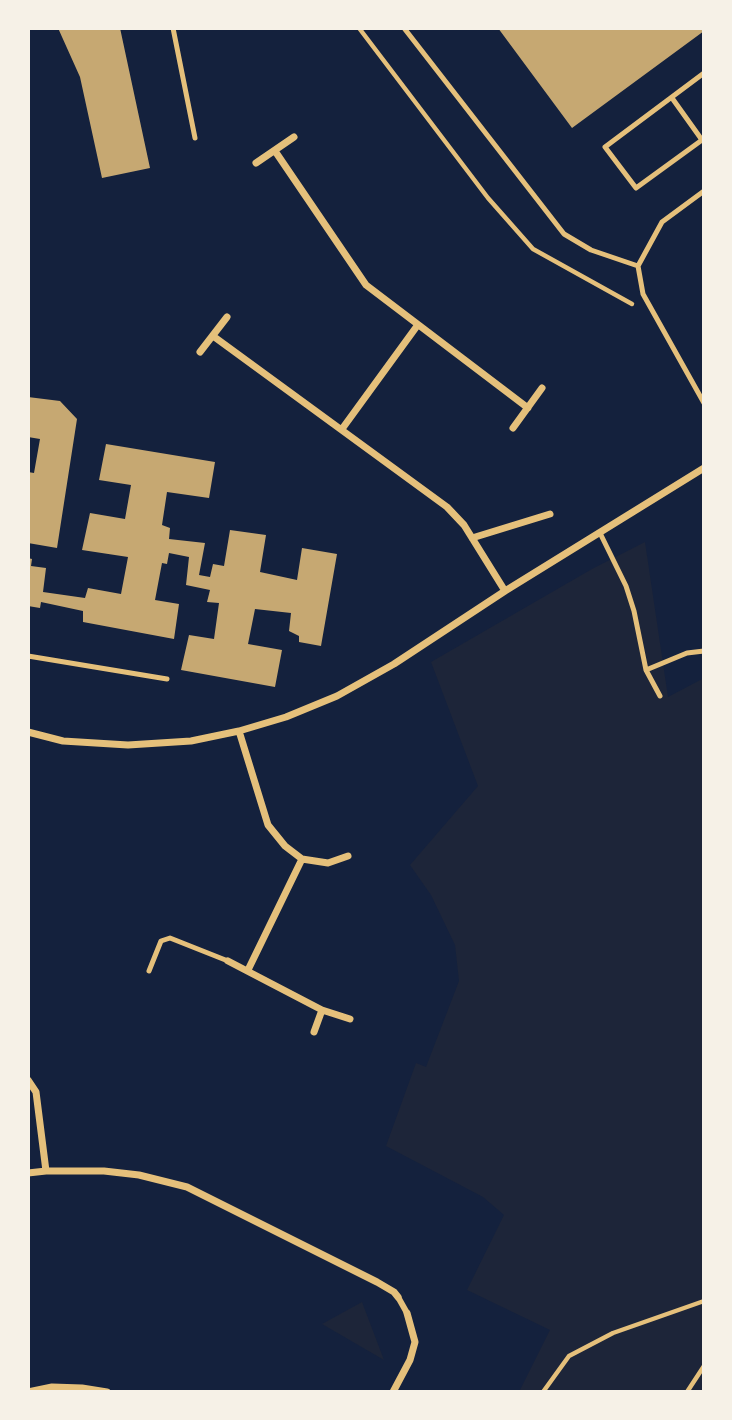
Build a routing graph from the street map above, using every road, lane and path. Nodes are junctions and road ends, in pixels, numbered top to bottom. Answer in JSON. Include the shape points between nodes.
{"nodes":[{"id":1,"x":173,"y":28,"type":"edge"},
{"id":2,"x":359,"y":28,"type":"edge"},
{"id":3,"x":404,"y":28,"type":"edge"},
{"id":4,"x":704,"y":73,"type":"edge"},
{"id":5,"x":672,"y":97,"type":"junction"},
{"id":6,"x":294,"y":137,"type":"dead end"},
{"id":7,"x":195,"y":138,"type":"dead end"},
{"id":8,"x":275,"y":150,"type":"junction"},
{"id":9,"x":256,"y":163,"type":"dead end"},
{"id":10,"x":704,"y":191,"type":"edge"},
{"id":11,"x":638,"y":266,"type":"junction"},
{"id":12,"x":637,"y":313,"type":"dead end"},
{"id":13,"x":227,"y":317,"type":"dead end"},
{"id":14,"x":417,"y":326,"type":"junction"},
{"id":15,"x":213,"y":336,"type":"junction"},
{"id":16,"x":200,"y":352,"type":"dead end"},
{"id":17,"x":542,"y":388,"type":"dead end"},
{"id":18,"x":704,"y":403,"type":"edge"},
{"id":19,"x":527,"y":408,"type":"junction"},
{"id":20,"x":513,"y":428,"type":"dead end"},
{"id":21,"x":342,"y":429,"type":"junction"},
{"id":22,"x":704,"y":468,"type":"edge"},
{"id":23,"x":550,"y":514,"type":"dead end"},
{"id":24,"x":600,"y":533,"type":"junction"},
{"id":25,"x":472,"y":538,"type":"junction"},
{"id":26,"x":505,"y":591,"type":"junction"},
{"id":27,"x":704,"y":651,"type":"edge"},
{"id":28,"x":28,"y":656,"type":"edge"},
{"id":29,"x":646,"y":670,"type":"junction"},
{"id":30,"x":167,"y":679,"type":"dead end"},
{"id":31,"x":660,"y":696,"type":"dead end"},
{"id":32,"x":239,"y":731,"type":"junction"},
{"id":33,"x":28,"y":732,"type":"edge"},
{"id":34,"x":348,"y":856,"type":"dead end"},
{"id":35,"x":302,"y":859,"type":"junction"},
{"id":36,"x":228,"y":961,"type":"joint"},
{"id":37,"x":248,"y":970,"type":"junction"},
{"id":38,"x":149,"y":971,"type":"dead end"},
{"id":39,"x":323,"y":1010,"type":"junction"},
{"id":40,"x":350,"y":1019,"type":"dead end"},
{"id":41,"x":314,"y":1032,"type":"dead end"},
{"id":42,"x":28,"y":1080,"type":"edge"},
{"id":43,"x":46,"y":1171,"type":"junction"},
{"id":44,"x":28,"y":1173,"type":"edge"},
{"id":45,"x":398,"y":1297,"type":"joint"},
{"id":46,"x":704,"y":1301,"type":"edge"},
{"id":47,"x":407,"y":1313,"type":"joint"},
{"id":48,"x":704,"y":1366,"type":"edge"},
{"id":49,"x":28,"y":1392,"type":"edge"},
{"id":50,"x":107,"y":1392,"type":"edge"},
{"id":51,"x":393,"y":1392,"type":"edge"},
{"id":52,"x":543,"y":1392,"type":"edge"},
{"id":53,"x":687,"y":1392,"type":"edge"}],
"edges":[{"from":1,"to":7,"type":"lane"},
{"from":2,"to":12,"type":"path","via":[[488,198],[533,249],[631,302]]},
{"from":3,"to":11,"type":"lane","via":[[564,234],[591,250]]},
{"from":4,"to":5,"type":"lane"},
{"from":5,"to":5,"type":"lane","via":[[702,140],[636,188],[606,147]]},
{"from":6,"to":8,"type":"street"},
{"from":8,"to":9,"type":"street"},
{"from":8,"to":14,"type":"street","via":[[366,285]]},
{"from":10,"to":11,"type":"lane","via":[[662,222]]},
{"from":11,"to":18,"type":"lane","via":[[643,294]]},
{"from":13,"to":15,"type":"street"},
{"from":14,"to":19,"type":"street"},
{"from":14,"to":21,"type":"street"},
{"from":15,"to":16,"type":"street"},
{"from":15,"to":21,"type":"street"},
{"from":17,"to":19,"type":"street"},
{"from":19,"to":20,"type":"street"},
{"from":21,"to":25,"type":"street","via":[[447,507]]},
{"from":22,"to":24,"type":"street"},
{"from":23,"to":25,"type":"street"},
{"from":24,"to":26,"type":"street"},
{"from":24,"to":29,"type":"lane","via":[[634,611]]},
{"from":25,"to":26,"type":"street"},
{"from":26,"to":32,"type":"street","via":[[337,696]]},
{"from":27,"to":29,"type":"lane"},
{"from":28,"to":30,"type":"lane"},
{"from":29,"to":31,"type":"lane"},
{"from":32,"to":33,"type":"street","via":[[191,741],[128,745],[63,741]]},
{"from":32,"to":35,"type":"street","via":[[268,825]]},
{"from":34,"to":35,"type":"street","via":[[328,863]]},
{"from":35,"to":37,"type":"street"},
{"from":36,"to":37,"type":"street"},
{"from":36,"to":38,"type":"lane","via":[[170,938],[161,941]]},
{"from":37,"to":39,"type":"street"},
{"from":39,"to":40,"type":"street"},
{"from":39,"to":41,"type":"street"},
{"from":42,"to":43,"type":"street","via":[[36,1092]]},
{"from":43,"to":44,"type":"street"},
{"from":43,"to":45,"type":"street","via":[[104,1171],[187,1187],[377,1282]]},
{"from":45,"to":47,"type":"street"},
{"from":46,"to":52,"type":"path","via":[[613,1333],[569,1356]]},
{"from":47,"to":51,"type":"street","via":[[415,1342]]},
{"from":48,"to":53,"type":"path"},
{"from":49,"to":50,"type":"street","via":[[52,1387]]}]}
